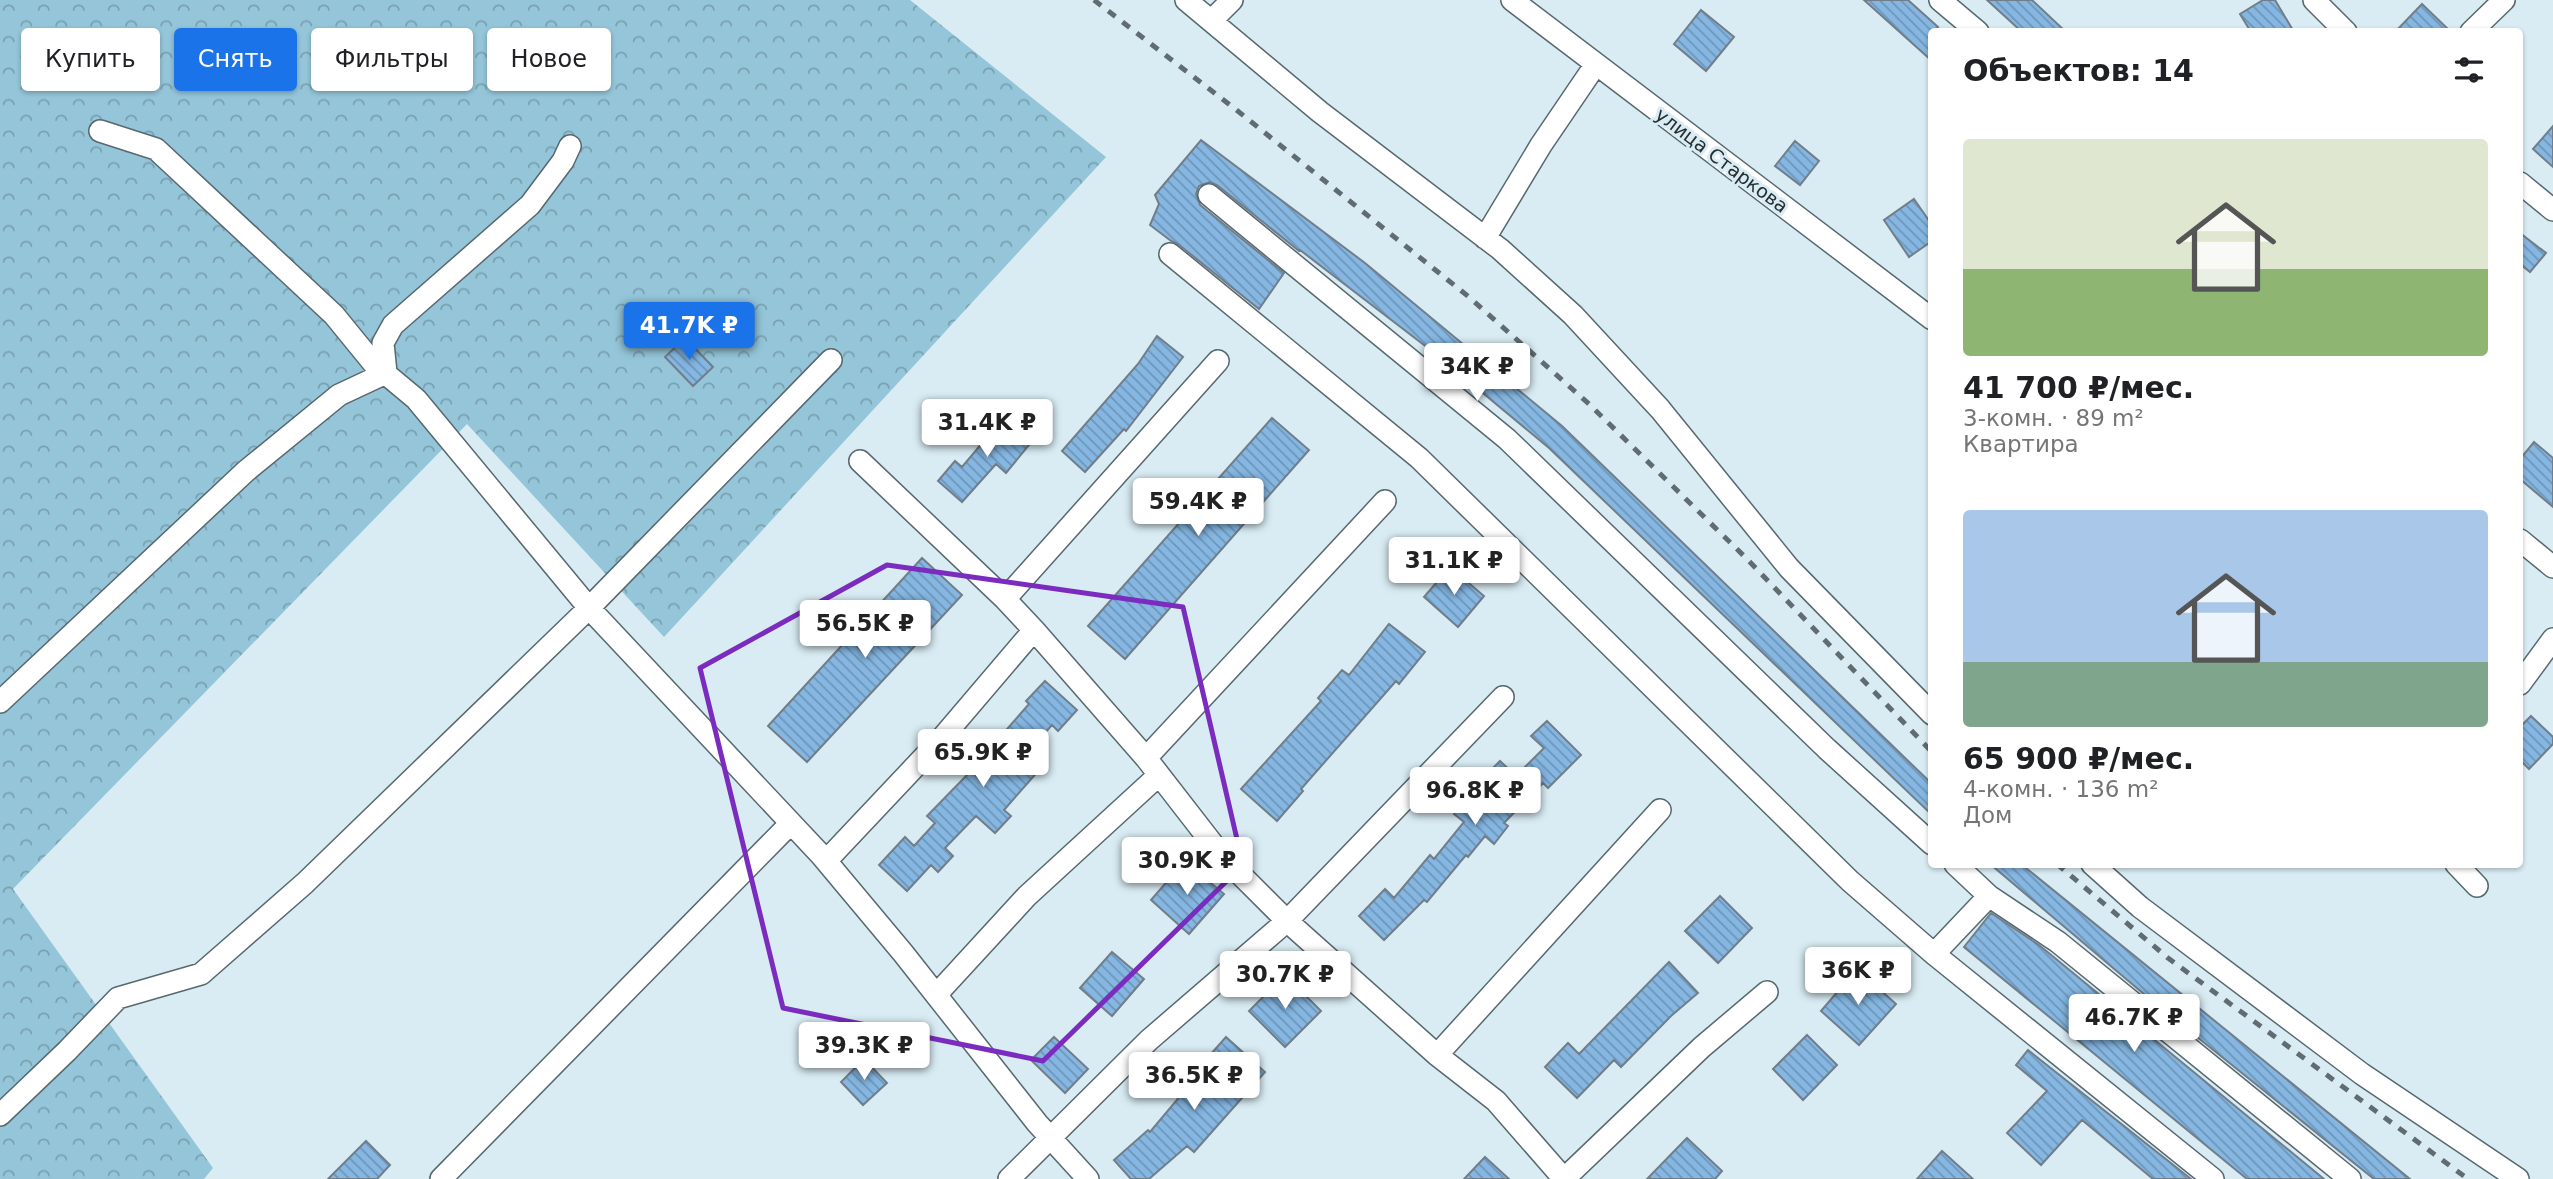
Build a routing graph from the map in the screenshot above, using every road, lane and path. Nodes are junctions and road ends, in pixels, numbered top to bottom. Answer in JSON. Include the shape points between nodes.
{"nodes":[{"id":1,"x":1186,"y":0,"type":"edge"},
{"id":2,"x":1232,"y":0,"type":"edge"},
{"id":3,"x":1512,"y":0,"type":"edge"},
{"id":4,"x":1940,"y":0,"type":"edge"},
{"id":5,"x":2314,"y":0,"type":"edge"},
{"id":6,"x":2504,"y":0,"type":"edge"},
{"id":7,"x":1211,"y":21,"type":"junction"},
{"id":8,"x":1973,"y":28,"type":"edge"},
{"id":9,"x":2342,"y":28,"type":"edge"},
{"id":10,"x":2475,"y":28,"type":"edge"},
{"id":11,"x":1596,"y":64,"type":"junction"},
{"id":12,"x":100,"y":131,"type":"dead end"},
{"id":13,"x":570,"y":146,"type":"dead end"},
{"id":14,"x":2523,"y":185,"type":"edge"},
{"id":15,"x":1209,"y":195,"type":"dead end"},
{"id":16,"x":2553,"y":210,"type":"edge"},
{"id":17,"x":1485,"y":238,"type":"junction"},
{"id":18,"x":1170,"y":254,"type":"dead end"},
{"id":19,"x":1928,"y":316,"type":"edge"},
{"id":20,"x":831,"y":360,"type":"dead end"},
{"id":21,"x":1218,"y":361,"type":"dead end"},
{"id":22,"x":386,"y":373,"type":"junction"},
{"id":23,"x":860,"y":461,"type":"dead end"},
{"id":24,"x":1385,"y":501,"type":"dead end"},
{"id":25,"x":2523,"y":542,"type":"edge"},
{"id":26,"x":2553,"y":567,"type":"edge"},
{"id":27,"x":1005,"y":599,"type":"junction"},
{"id":28,"x":589,"y":608,"type":"junction"},
{"id":29,"x":1034,"y":630,"type":"junction"},
{"id":30,"x":2553,"y":639,"type":"edge"},
{"id":31,"x":2523,"y":680,"type":"edge"},
{"id":32,"x":1503,"y":697,"type":"dead end"},
{"id":33,"x":0,"y":702,"type":"edge"},
{"id":34,"x":1928,"y":710,"type":"edge"},
{"id":35,"x":1153,"y":767,"type":"junction"},
{"id":36,"x":1660,"y":810,"type":"dead end"},
{"id":37,"x":791,"y":823,"type":"junction"},
{"id":38,"x":1928,"y":840,"type":"edge"},
{"id":39,"x":824,"y":858,"type":"junction"},
{"id":40,"x":1959,"y":868,"type":"edge"},
{"id":41,"x":2096,"y":868,"type":"edge"},
{"id":42,"x":2460,"y":868,"type":"edge"},
{"id":43,"x":2477,"y":886,"type":"dead end"},
{"id":44,"x":1989,"y":895,"type":"junction"},
{"id":45,"x":1287,"y":921,"type":"junction"},
{"id":46,"x":1934,"y":954,"type":"junction"},
{"id":47,"x":1767,"y":992,"type":"dead end"},
{"id":48,"x":936,"y":995,"type":"junction"},
{"id":49,"x":1437,"y":1055,"type":"junction"},
{"id":50,"x":0,"y":1115,"type":"edge"},
{"id":51,"x":1051,"y":1139,"type":"junction"},
{"id":52,"x":440,"y":1179,"type":"edge"},
{"id":53,"x":1009,"y":1179,"type":"edge"},
{"id":54,"x":1088,"y":1179,"type":"edge"},
{"id":55,"x":1564,"y":1179,"type":"edge"},
{"id":56,"x":2213,"y":1179,"type":"edge"},
{"id":57,"x":2350,"y":1179,"type":"edge"},
{"id":58,"x":2518,"y":1179,"type":"edge"}],
"edges":[{"from":1,"to":7,"type":"street"},
{"from":2,"to":7,"type":"street"},
{"from":3,"to":11,"type":"street","name":"улица Старкова"},
{"from":4,"to":8,"type":"street"},
{"from":5,"to":9,"type":"street"},
{"from":6,"to":10,"type":"street"},
{"from":7,"to":17,"type":"street","via":[[1320,112]]},
{"from":11,"to":17,"type":"street"},
{"from":11,"to":19,"type":"street","name":"улица Старкова"},
{"from":12,"to":22,"type":"street","via":[[156,149],[334,315]]},
{"from":13,"to":22,"type":"street","via":[[530,205],[393,325],[383,343]]},
{"from":14,"to":16,"type":"street"},
{"from":15,"to":38,"type":"street","via":[[1507,439],[1827,749]]},
{"from":17,"to":34,"type":"street","via":[[1573,315],[1660,409],[1789,568]]},
{"from":18,"to":46,"type":"street","via":[[1419,458],[1850,881]]},
{"from":20,"to":28,"type":"street"},
{"from":21,"to":27,"type":"street"},
{"from":22,"to":28,"type":"street","via":[[416,399]]},
{"from":22,"to":33,"type":"street","via":[[339,395],[246,471]]},
{"from":23,"to":27,"type":"street"},
{"from":24,"to":35,"type":"street"},
{"from":25,"to":26,"type":"street"},
{"from":27,"to":29,"type":"street"},
{"from":28,"to":37,"type":"street"},
{"from":28,"to":50,"type":"street","via":[[305,883],[201,974],[118,998]]},
{"from":29,"to":35,"type":"street"},
{"from":29,"to":39,"type":"street","via":[[942,738]]},
{"from":30,"to":31,"type":"street"},
{"from":32,"to":45,"type":"street"},
{"from":35,"to":45,"type":"street","via":[[1222,856]]},
{"from":35,"to":48,"type":"street"},
{"from":36,"to":49,"type":"street"},
{"from":37,"to":39,"type":"street"},
{"from":37,"to":52,"type":"street"},
{"from":39,"to":48,"type":"street"},
{"from":40,"to":44,"type":"street"},
{"from":41,"to":58,"type":"street","via":[[2140,907],[2351,1065]]},
{"from":42,"to":43,"type":"street"},
{"from":44,"to":46,"type":"street"},
{"from":44,"to":57,"type":"street","via":[[2058,942]]},
{"from":45,"to":49,"type":"street"},
{"from":45,"to":51,"type":"street","via":[[1149,1040]]},
{"from":46,"to":56,"type":"street"},
{"from":47,"to":55,"type":"street","via":[[1702,1047]]},
{"from":48,"to":51,"type":"street"},
{"from":49,"to":55,"type":"street","via":[[1496,1101]]},
{"from":51,"to":53,"type":"street"},
{"from":51,"to":54,"type":"street"}]}
